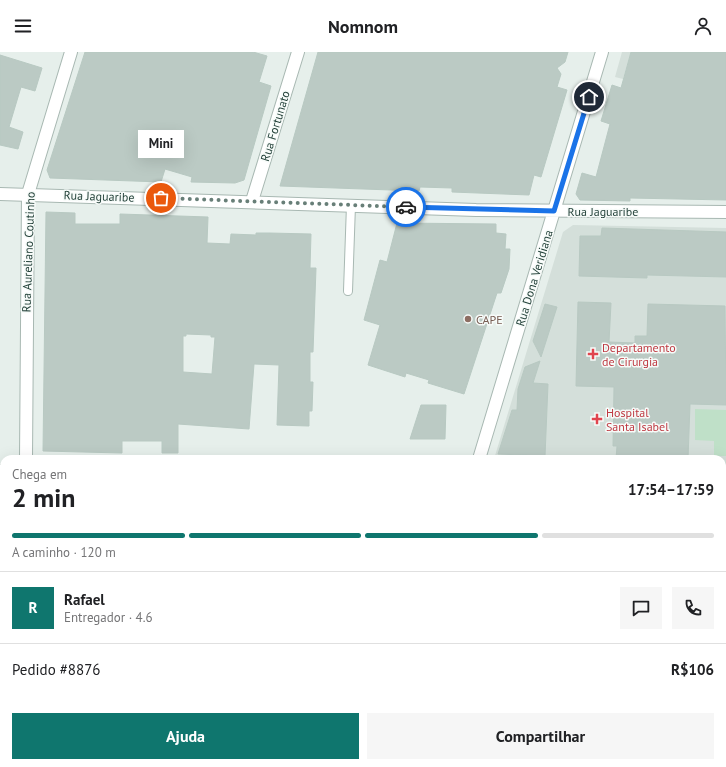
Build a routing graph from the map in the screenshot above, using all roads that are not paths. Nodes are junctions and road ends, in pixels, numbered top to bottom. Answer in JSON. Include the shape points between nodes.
{"nodes":[{"id":1,"x":71,"y":52,"type":"edge"},
{"id":2,"x":298,"y":52,"type":"edge"},
{"id":3,"x":602,"y":52,"type":"edge"},
{"id":4,"x":0,"y":194,"type":"edge"},
{"id":5,"x":28,"y":194,"type":"junction"},
{"id":6,"x":252,"y":201,"type":"junction"},
{"id":7,"x":351,"y":205,"type":"junction"},
{"id":8,"x":554,"y":211,"type":"junction"},
{"id":9,"x":726,"y":212,"type":"edge"},
{"id":10,"x":348,"y":291,"type":"dead end"},
{"id":11,"x":26,"y":455,"type":"edge"},
{"id":12,"x":480,"y":455,"type":"edge"}],
"edges":[{"from":1,"to":5,"type":"street","name":"Rua Aureliano Coutinho"},
{"from":2,"to":6,"type":"street","name":"Rua Fortunato"},
{"from":3,"to":8,"type":"street","name":"Rua Dona Veridiana"},
{"from":4,"to":5,"type":"street","name":"Rua Jaguaribe"},
{"from":5,"to":6,"type":"street","name":"Rua Jaguaribe"},
{"from":5,"to":11,"type":"street","name":"Rua Aureliano Coutinho"},
{"from":6,"to":7,"type":"street","name":"Rua Jaguaribe"},
{"from":7,"to":8,"type":"street","name":"Rua Jaguaribe"},
{"from":7,"to":10,"type":"lane"},
{"from":8,"to":9,"type":"street","name":"Rua Jaguaribe"},
{"from":8,"to":12,"type":"street","name":"Rua Dona Veridiana"}]}
